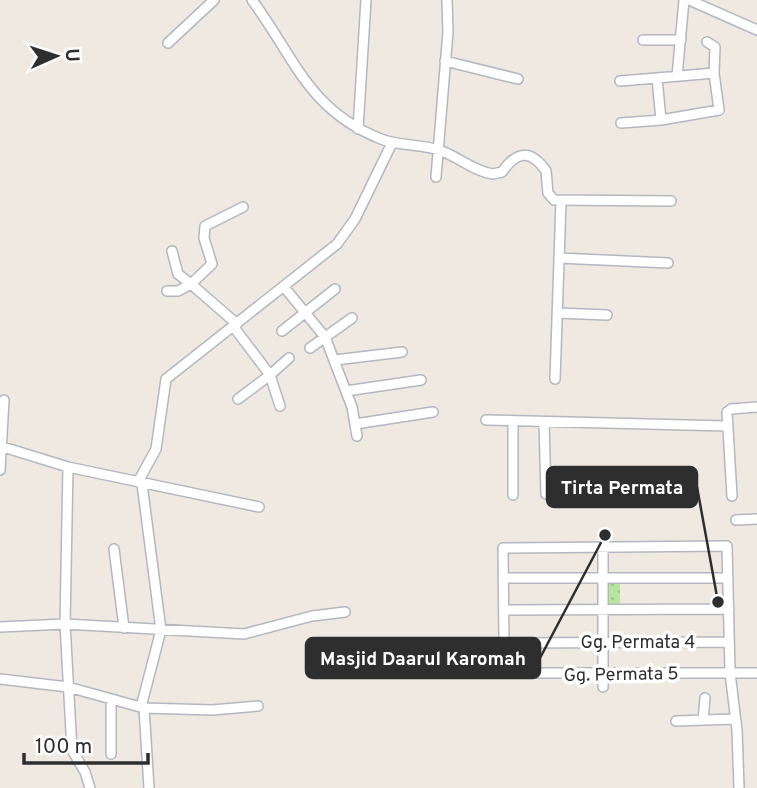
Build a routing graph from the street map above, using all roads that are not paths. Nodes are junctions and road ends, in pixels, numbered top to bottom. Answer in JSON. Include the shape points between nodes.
{"nodes":[{"id":1,"x":214,"y":0,"type":"edge"},
{"id":2,"x":252,"y":0,"type":"edge"},
{"id":3,"x":366,"y":0,"type":"edge"},
{"id":4,"x":447,"y":0,"type":"edge"},
{"id":5,"x":687,"y":0,"type":"edge"},
{"id":6,"x":757,"y":30,"type":"edge"},
{"id":7,"x":643,"y":40,"type":"dead end"},
{"id":8,"x":681,"y":40,"type":"junction"},
{"id":9,"x":707,"y":42,"type":"dead end"},
{"id":10,"x":168,"y":43,"type":"dead end"},
{"id":11,"x":445,"y":61,"type":"junction"},
{"id":12,"x":714,"y":74,"type":"junction"},
{"id":13,"x":677,"y":76,"type":"junction"},
{"id":14,"x":657,"y":78,"type":"junction"},
{"id":15,"x":518,"y":79,"type":"dead end"},
{"id":16,"x":620,"y":82,"type":"dead end"},
{"id":17,"x":662,"y":120,"type":"junction"},
{"id":18,"x":621,"y":123,"type":"dead end"},
{"id":19,"x":358,"y":129,"type":"junction"},
{"id":20,"x":392,"y":143,"type":"junction"},
{"id":21,"x":438,"y":149,"type":"junction"},
{"id":22,"x":436,"y":177,"type":"dead end"},
{"id":23,"x":561,"y":201,"type":"junction"},
{"id":24,"x":671,"y":201,"type":"dead end"},
{"id":25,"x":243,"y":207,"type":"dead end"},
{"id":26,"x":172,"y":251,"type":"dead end"},
{"id":27,"x":559,"y":258,"type":"junction"},
{"id":28,"x":668,"y":263,"type":"dead end"},
{"id":29,"x":191,"y":284,"type":"junction"},
{"id":30,"x":284,"y":287,"type":"junction"},
{"id":31,"x":335,"y":289,"type":"dead end"},
{"id":32,"x":167,"y":291,"type":"dead end"},
{"id":33,"x":306,"y":312,"type":"junction"},
{"id":34,"x":558,"y":313,"type":"junction"},
{"id":35,"x":607,"y":315,"type":"dead end"},
{"id":36,"x":352,"y":318,"type":"dead end"},
{"id":37,"x":235,"y":325,"type":"junction"},
{"id":38,"x":282,"y":331,"type":"dead end"},
{"id":39,"x":325,"y":337,"type":"junction"},
{"id":40,"x":310,"y":348,"type":"dead end"},
{"id":41,"x":402,"y":352,"type":"dead end"},
{"id":42,"x":289,"y":358,"type":"dead end"},
{"id":43,"x":335,"y":360,"type":"junction"},
{"id":44,"x":270,"y":375,"type":"junction"},
{"id":45,"x":555,"y":379,"type":"dead end"},
{"id":46,"x":421,"y":380,"type":"dead end"},
{"id":47,"x":346,"y":391,"type":"junction"},
{"id":48,"x":4,"y":400,"type":"dead end"},
{"id":49,"x":238,"y":400,"type":"dead end"},
{"id":50,"x":280,"y":406,"type":"dead end"},
{"id":51,"x":757,"y":407,"type":"edge"},
{"id":52,"x":433,"y":412,"type":"dead end"},
{"id":53,"x":486,"y":421,"type":"dead end"},
{"id":54,"x":513,"y":421,"type":"junction"},
{"id":55,"x":544,"y":422,"type":"junction"},
{"id":56,"x":355,"y":424,"type":"junction"},
{"id":57,"x":727,"y":426,"type":"junction"},
{"id":58,"x":357,"y":436,"type":"dead end"},
{"id":59,"x":1,"y":447,"type":"edge"},
{"id":60,"x":68,"y":467,"type":"junction"},
{"id":61,"x":0,"y":470,"type":"edge"},
{"id":62,"x":140,"y":483,"type":"junction"},
{"id":63,"x":546,"y":494,"type":"dead end"},
{"id":64,"x":513,"y":495,"type":"dead end"},
{"id":65,"x":732,"y":496,"type":"dead end"},
{"id":66,"x":259,"y":507,"type":"dead end"},
{"id":67,"x":757,"y":519,"type":"edge"},
{"id":68,"x":736,"y":520,"type":"dead end"},
{"id":69,"x":603,"y":546,"type":"junction"},
{"id":70,"x":114,"y":549,"type":"dead end"},
{"id":71,"x":603,"y":578,"type":"junction"},
{"id":72,"x":728,"y":578,"type":"junction"},
{"id":73,"x":503,"y":579,"type":"junction"},
{"id":74,"x":729,"y":609,"type":"junction"},
{"id":75,"x":504,"y":610,"type":"junction"},
{"id":76,"x":603,"y":610,"type":"junction"},
{"id":77,"x":345,"y":612,"type":"dead end"},
{"id":78,"x":65,"y":624,"type":"junction"},
{"id":79,"x":0,"y":627,"type":"edge"},
{"id":80,"x":124,"y":628,"type":"junction"},
{"id":81,"x":161,"y":630,"type":"junction"},
{"id":82,"x":603,"y":642,"type":"junction"},
{"id":83,"x":729,"y":642,"type":"junction"},
{"id":84,"x":504,"y":643,"type":"junction"},
{"id":85,"x":730,"y":673,"type":"junction"},
{"id":86,"x":757,"y":673,"type":"edge"},
{"id":87,"x":603,"y":675,"type":"junction"},
{"id":88,"x":0,"y":679,"type":"edge"},
{"id":89,"x":68,"y":687,"type":"junction"},
{"id":90,"x":603,"y":687,"type":"dead end"},
{"id":91,"x":705,"y":698,"type":"dead end"},
{"id":92,"x":111,"y":699,"type":"junction"},
{"id":93,"x":258,"y":706,"type":"dead end"},
{"id":94,"x":142,"y":707,"type":"junction"},
{"id":95,"x":734,"y":719,"type":"junction"},
{"id":96,"x":703,"y":720,"type":"junction"},
{"id":97,"x":676,"y":721,"type":"dead end"},
{"id":98,"x":111,"y":754,"type":"dead end"},
{"id":99,"x":90,"y":788,"type":"edge"},
{"id":100,"x":149,"y":788,"type":"edge"},
{"id":101,"x":739,"y":788,"type":"edge"}],
"edges":[{"from":1,"to":10,"type":"street"},
{"from":2,"to":19,"type":"street","via":[[314,95]]},
{"from":3,"to":19,"type":"street"},
{"from":4,"to":11,"type":"street"},
{"from":5,"to":6,"type":"street"},
{"from":5,"to":8,"type":"street"},
{"from":7,"to":8,"type":"street"},
{"from":8,"to":13,"type":"street"},
{"from":9,"to":12,"type":"street","via":[[715,47]]},
{"from":11,"to":15,"type":"street"},
{"from":11,"to":21,"type":"street"},
{"from":12,"to":13,"type":"street"},
{"from":12,"to":17,"type":"street","via":[[719,110]]},
{"from":13,"to":14,"type":"street"},
{"from":14,"to":16,"type":"street"},
{"from":14,"to":17,"type":"street"},
{"from":17,"to":18,"type":"street"},
{"from":19,"to":20,"type":"street"},
{"from":20,"to":21,"type":"street"},
{"from":20,"to":30,"type":"street","via":[[348,232]]},
{"from":21,"to":22,"type":"street"},
{"from":21,"to":23,"type":"street","via":[[493,174],[502,172],[512,158],[530,157],[546,172],[551,198]]},
{"from":23,"to":24,"type":"street"},
{"from":23,"to":27,"type":"street"},
{"from":25,"to":29,"type":"street","via":[[205,226],[212,264]]},
{"from":26,"to":29,"type":"street","via":[[178,274]]},
{"from":27,"to":28,"type":"street"},
{"from":27,"to":34,"type":"street"},
{"from":29,"to":32,"type":"street"},
{"from":29,"to":37,"type":"street"},
{"from":30,"to":33,"type":"street"},
{"from":30,"to":37,"type":"street"},
{"from":31,"to":33,"type":"street"},
{"from":33,"to":38,"type":"street"},
{"from":33,"to":39,"type":"street"},
{"from":34,"to":35,"type":"street"},
{"from":34,"to":45,"type":"street"},
{"from":36,"to":39,"type":"street"},
{"from":37,"to":44,"type":"street"},
{"from":37,"to":62,"type":"street","via":[[166,379],[156,449]]},
{"from":39,"to":40,"type":"street"},
{"from":39,"to":43,"type":"street"},
{"from":41,"to":43,"type":"street"},
{"from":42,"to":44,"type":"street"},
{"from":43,"to":47,"type":"street"},
{"from":44,"to":49,"type":"street"},
{"from":44,"to":50,"type":"street"},
{"from":46,"to":47,"type":"street"},
{"from":47,"to":56,"type":"street"},
{"from":48,"to":59,"type":"street"},
{"from":51,"to":57,"type":"street","via":[[731,409]]},
{"from":52,"to":56,"type":"street"},
{"from":53,"to":54,"type":"street"},
{"from":54,"to":55,"type":"street"},
{"from":54,"to":64,"type":"street"},
{"from":55,"to":57,"type":"street"},
{"from":55,"to":63,"type":"street"},
{"from":56,"to":58,"type":"street"},
{"from":57,"to":65,"type":"street"},
{"from":59,"to":60,"type":"street"},
{"from":59,"to":61,"type":"street"},
{"from":60,"to":62,"type":"street"},
{"from":60,"to":78,"type":"street"},
{"from":62,"to":66,"type":"street"},
{"from":62,"to":81,"type":"street"},
{"from":67,"to":68,"type":"street"},
{"from":69,"to":71,"type":"street"},
{"from":69,"to":72,"type":"street","via":[[727,546]]},
{"from":69,"to":73,"type":"street","via":[[504,547]]},
{"from":70,"to":80,"type":"street"},
{"from":71,"to":72,"type":"street"},
{"from":71,"to":73,"type":"street"},
{"from":71,"to":76,"type":"street"},
{"from":72,"to":74,"type":"street"},
{"from":73,"to":75,"type":"street"},
{"from":74,"to":76,"type":"street"},
{"from":74,"to":83,"type":"street"},
{"from":75,"to":76,"type":"street"},
{"from":75,"to":84,"type":"street"},
{"from":76,"to":82,"type":"street"},
{"from":77,"to":81,"type":"street","via":[[244,634]]},
{"from":78,"to":79,"type":"street"},
{"from":78,"to":80,"type":"street"},
{"from":78,"to":89,"type":"street"},
{"from":80,"to":81,"type":"street"},
{"from":81,"to":94,"type":"street"},
{"from":82,"to":83,"type":"street","name":"Gg. Permata 4"},
{"from":82,"to":84,"type":"street","name":"Gg. Permata 4"},
{"from":82,"to":87,"type":"street"},
{"from":83,"to":85,"type":"street"},
{"from":84,"to":87,"type":"street","name":"Gg. Permata 5","via":[[513,673]]},
{"from":85,"to":86,"type":"street","name":"Gg. Permata 5"},
{"from":85,"to":87,"type":"street","name":"Gg. Permata 5"},
{"from":85,"to":95,"type":"street"},
{"from":87,"to":90,"type":"street"},
{"from":88,"to":89,"type":"street"},
{"from":89,"to":92,"type":"street"},
{"from":89,"to":99,"type":"street","via":[[72,750]]},
{"from":91,"to":96,"type":"street"},
{"from":92,"to":94,"type":"street"},
{"from":92,"to":98,"type":"street"},
{"from":93,"to":94,"type":"street","via":[[212,710]]},
{"from":94,"to":100,"type":"street"},
{"from":95,"to":96,"type":"street"},
{"from":95,"to":101,"type":"street"},
{"from":96,"to":97,"type":"street"}]}
